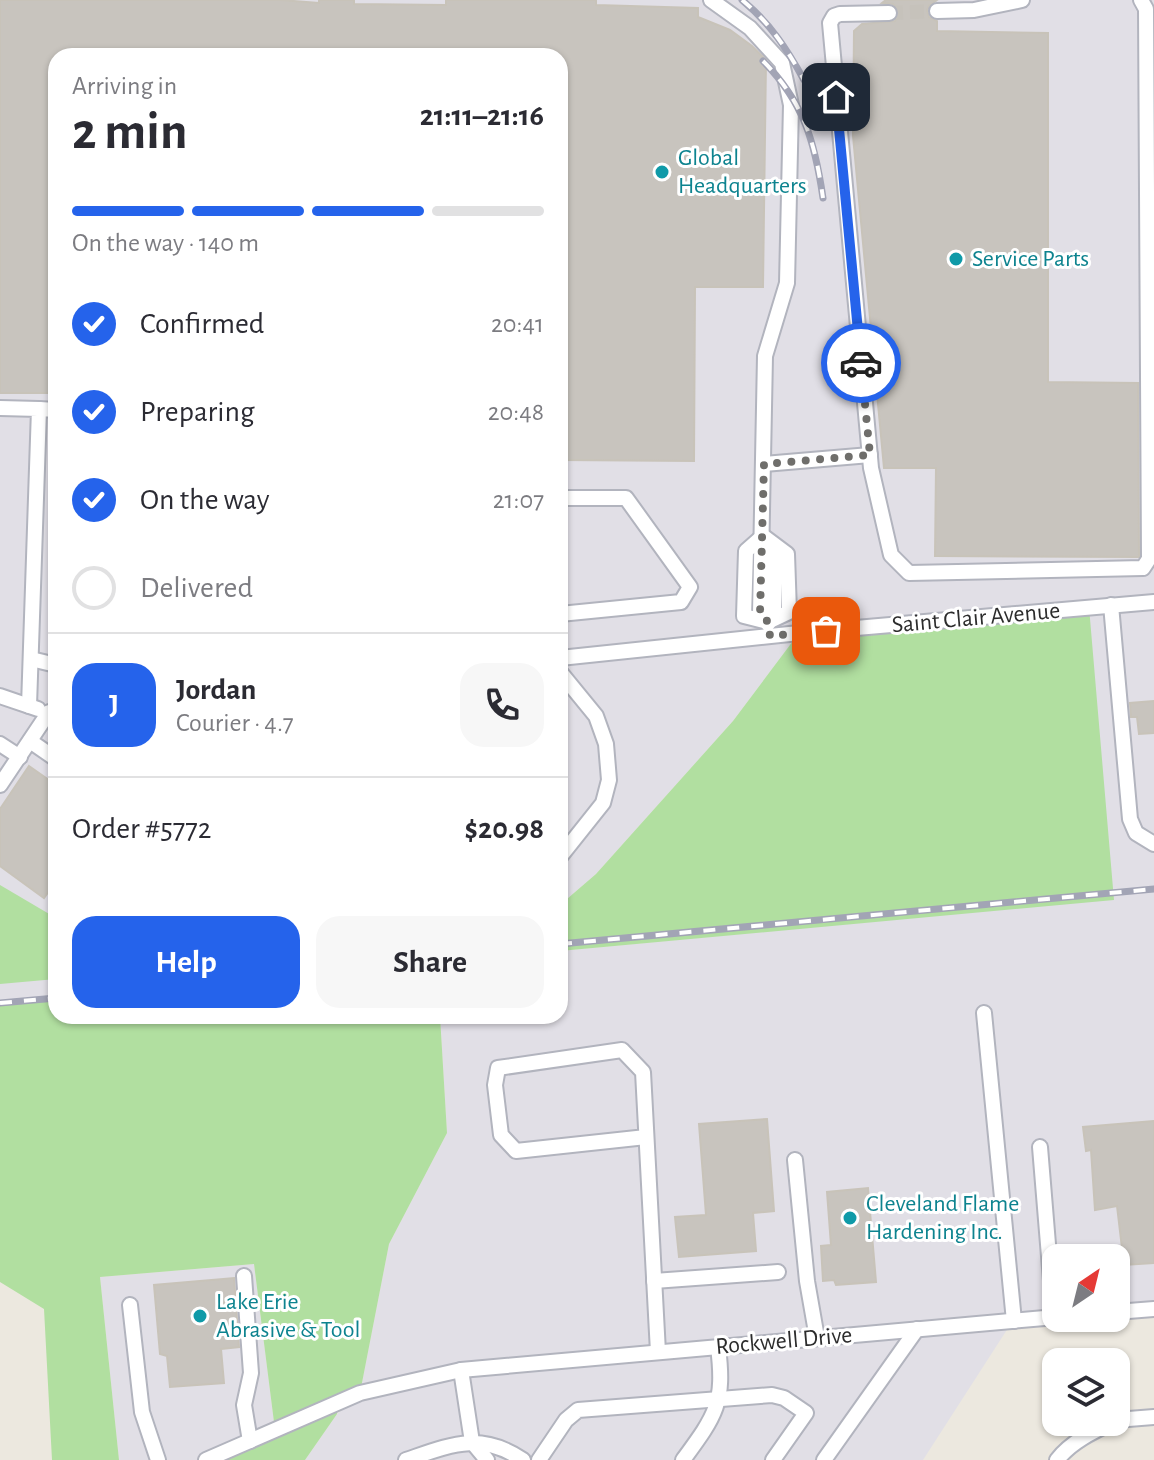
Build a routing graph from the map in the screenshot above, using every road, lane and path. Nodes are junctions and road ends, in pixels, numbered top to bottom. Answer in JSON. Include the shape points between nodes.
{"nodes":[{"id":1,"x":711,"y":0,"type":"edge"},
{"id":2,"x":1022,"y":0,"type":"edge"},
{"id":3,"x":1141,"y":0,"type":"edge"},
{"id":4,"x":937,"y":11,"type":"tunnel mouth"},
{"id":5,"x":889,"y":13,"type":"tunnel mouth"},
{"id":6,"x":0,"y":408,"type":"edge"},
{"id":7,"x":39,"y":409,"type":"junction"},
{"id":8,"x":48,"y":410,"type":"edge"},
{"id":9,"x":870,"y":455,"type":"junction"},
{"id":10,"x":764,"y":464,"type":"junction"},
{"id":11,"x":568,"y":498,"type":"edge"},
{"id":12,"x":763,"y":536,"type":"junction"},
{"id":13,"x":1154,"y":602,"type":"edge"},
{"id":14,"x":1111,"y":605,"type":"junction"},
{"id":15,"x":568,"y":613,"type":"edge"},
{"id":16,"x":769,"y":629,"type":"junction"},
{"id":17,"x":568,"y":657,"type":"edge"},
{"id":18,"x":31,"y":659,"type":"junction"},
{"id":19,"x":48,"y":663,"type":"edge"},
{"id":20,"x":568,"y":682,"type":"edge"},
{"id":21,"x":0,"y":696,"type":"edge"},
{"id":22,"x":29,"y":706,"type":"junction"},
{"id":23,"x":48,"y":713,"type":"edge"},
{"id":24,"x":48,"y":719,"type":"edge"},
{"id":25,"x":30,"y":741,"type":"junction"},
{"id":26,"x":0,"y":744,"type":"edge"},
{"id":27,"x":48,"y":753,"type":"edge"},
{"id":28,"x":20,"y":757,"type":"junction"},
{"id":29,"x":0,"y":785,"type":"edge"},
{"id":30,"x":1154,"y":844,"type":"edge"},
{"id":31,"x":568,"y":847,"type":"edge"},
{"id":32,"x":984,"y":1013,"type":"dead end"},
{"id":33,"x":646,"y":1137,"type":"junction"},
{"id":34,"x":1040,"y":1147,"type":"dead end"},
{"id":35,"x":795,"y":1160,"type":"dead end"},
{"id":36,"x":1049,"y":1244,"type":"edge"},
{"id":37,"x":778,"y":1272,"type":"dead end"},
{"id":38,"x":244,"y":1276,"type":"dead end"},
{"id":39,"x":654,"y":1281,"type":"junction"},
{"id":40,"x":130,"y":1305,"type":"dead end"},
{"id":41,"x":1154,"y":1309,"type":"edge"},
{"id":42,"x":1130,"y":1311,"type":"edge"},
{"id":43,"x":1042,"y":1318,"type":"edge"},
{"id":44,"x":1014,"y":1321,"type":"junction"},
{"id":45,"x":917,"y":1329,"type":"junction"},
{"id":46,"x":817,"y":1338,"type":"junction"},
{"id":47,"x":718,"y":1347,"type":"junction"},
{"id":48,"x":658,"y":1352,"type":"junction"},
{"id":49,"x":461,"y":1370,"type":"junction"},
{"id":50,"x":719,"y":1399,"type":"junction"},
{"id":51,"x":1154,"y":1417,"type":"edge"},
{"id":52,"x":1130,"y":1419,"type":"edge"},
{"id":53,"x":1089,"y":1436,"type":"edge"},
{"id":54,"x":250,"y":1441,"type":"junction"},
{"id":55,"x":472,"y":1442,"type":"junction"},
{"id":56,"x":158,"y":1460,"type":"edge"},
{"id":57,"x":206,"y":1460,"type":"edge"},
{"id":58,"x":406,"y":1460,"type":"edge"},
{"id":59,"x":487,"y":1460,"type":"edge"},
{"id":60,"x":523,"y":1460,"type":"edge"},
{"id":61,"x":539,"y":1460,"type":"edge"},
{"id":62,"x":683,"y":1460,"type":"edge"},
{"id":63,"x":773,"y":1460,"type":"edge"},
{"id":64,"x":824,"y":1460,"type":"edge"},
{"id":65,"x":1057,"y":1460,"type":"edge"}],
"edges":[{"from":1,"to":10,"type":"street","via":[[750,28],[782,63],[791,105],[787,283],[765,356]]},
{"from":2,"to":4,"type":"street"},
{"from":3,"to":9,"type":"street","via":[[1146,9],[1147,563],[1143,568],[909,573],[891,555]]},
{"from":5,"to":9,"type":"street","via":[[840,14],[830,23]]},
{"from":6,"to":7,"type":"street"},
{"from":7,"to":8,"type":"street"},
{"from":7,"to":18,"type":"street"},
{"from":9,"to":10,"type":"street"},
{"from":10,"to":12,"type":"street"},
{"from":11,"to":15,"type":"street","via":[[626,498],[690,587],[681,602]]},
{"from":12,"to":16,"type":"street","via":[[774,553]]},
{"from":12,"to":16,"type":"street","via":[[746,551],[744,616]]},
{"from":13,"to":14,"type":"street","name":"Saint Clair Avenue"},
{"from":14,"to":16,"type":"street","name":"Saint Clair Avenue"},
{"from":14,"to":30,"type":"street","via":[[1130,819],[1136,833]]},
{"from":16,"to":17,"type":"street","name":"Saint Clair Avenue"},
{"from":18,"to":19,"type":"street"},
{"from":18,"to":22,"type":"street"},
{"from":20,"to":31,"type":"street","via":[[596,716],[606,744],[609,780],[603,803]]},
{"from":21,"to":22,"type":"street"},
{"from":22,"to":23,"type":"street"},
{"from":24,"to":25,"type":"street"},
{"from":25,"to":27,"type":"street"},
{"from":25,"to":28,"type":"street"},
{"from":26,"to":28,"type":"street"},
{"from":28,"to":29,"type":"street"},
{"from":32,"to":44,"type":"street"},
{"from":33,"to":33,"type":"street","via":[[643,1072],[622,1050],[498,1068],[501,1135],[516,1151]]},
{"from":33,"to":39,"type":"street"},
{"from":34,"to":36,"type":"street"},
{"from":35,"to":46,"type":"street"},
{"from":37,"to":39,"type":"street"},
{"from":38,"to":54,"type":"street","via":[[251,1373],[244,1405]]},
{"from":39,"to":48,"type":"street"},
{"from":40,"to":56,"type":"street","via":[[142,1412]]},
{"from":41,"to":42,"type":"street"},
{"from":43,"to":44,"type":"street","name":"Rockwell Drive"},
{"from":44,"to":45,"type":"street","name":"Rockwell Drive"},
{"from":45,"to":46,"type":"street","name":"Rockwell Drive"},
{"from":45,"to":64,"type":"street"},
{"from":46,"to":47,"type":"street","name":"Rockwell Drive"},
{"from":47,"to":48,"type":"street","name":"Rockwell Drive"},
{"from":47,"to":50,"type":"street"},
{"from":48,"to":49,"type":"street","name":"Rockwell Drive"},
{"from":49,"to":54,"type":"street","name":"Rockwell Drive","via":[[360,1393]]},
{"from":49,"to":55,"type":"street"},
{"from":50,"to":61,"type":"street","via":[[578,1410]]},
{"from":50,"to":62,"type":"street"},
{"from":50,"to":63,"type":"street","via":[[772,1395],[806,1413]]},
{"from":51,"to":52,"type":"street"},
{"from":53,"to":65,"type":"street"},
{"from":54,"to":57,"type":"street","name":"Rockwell Drive"},
{"from":55,"to":58,"type":"street"},
{"from":55,"to":59,"type":"street"},
{"from":55,"to":60,"type":"street"}]}
